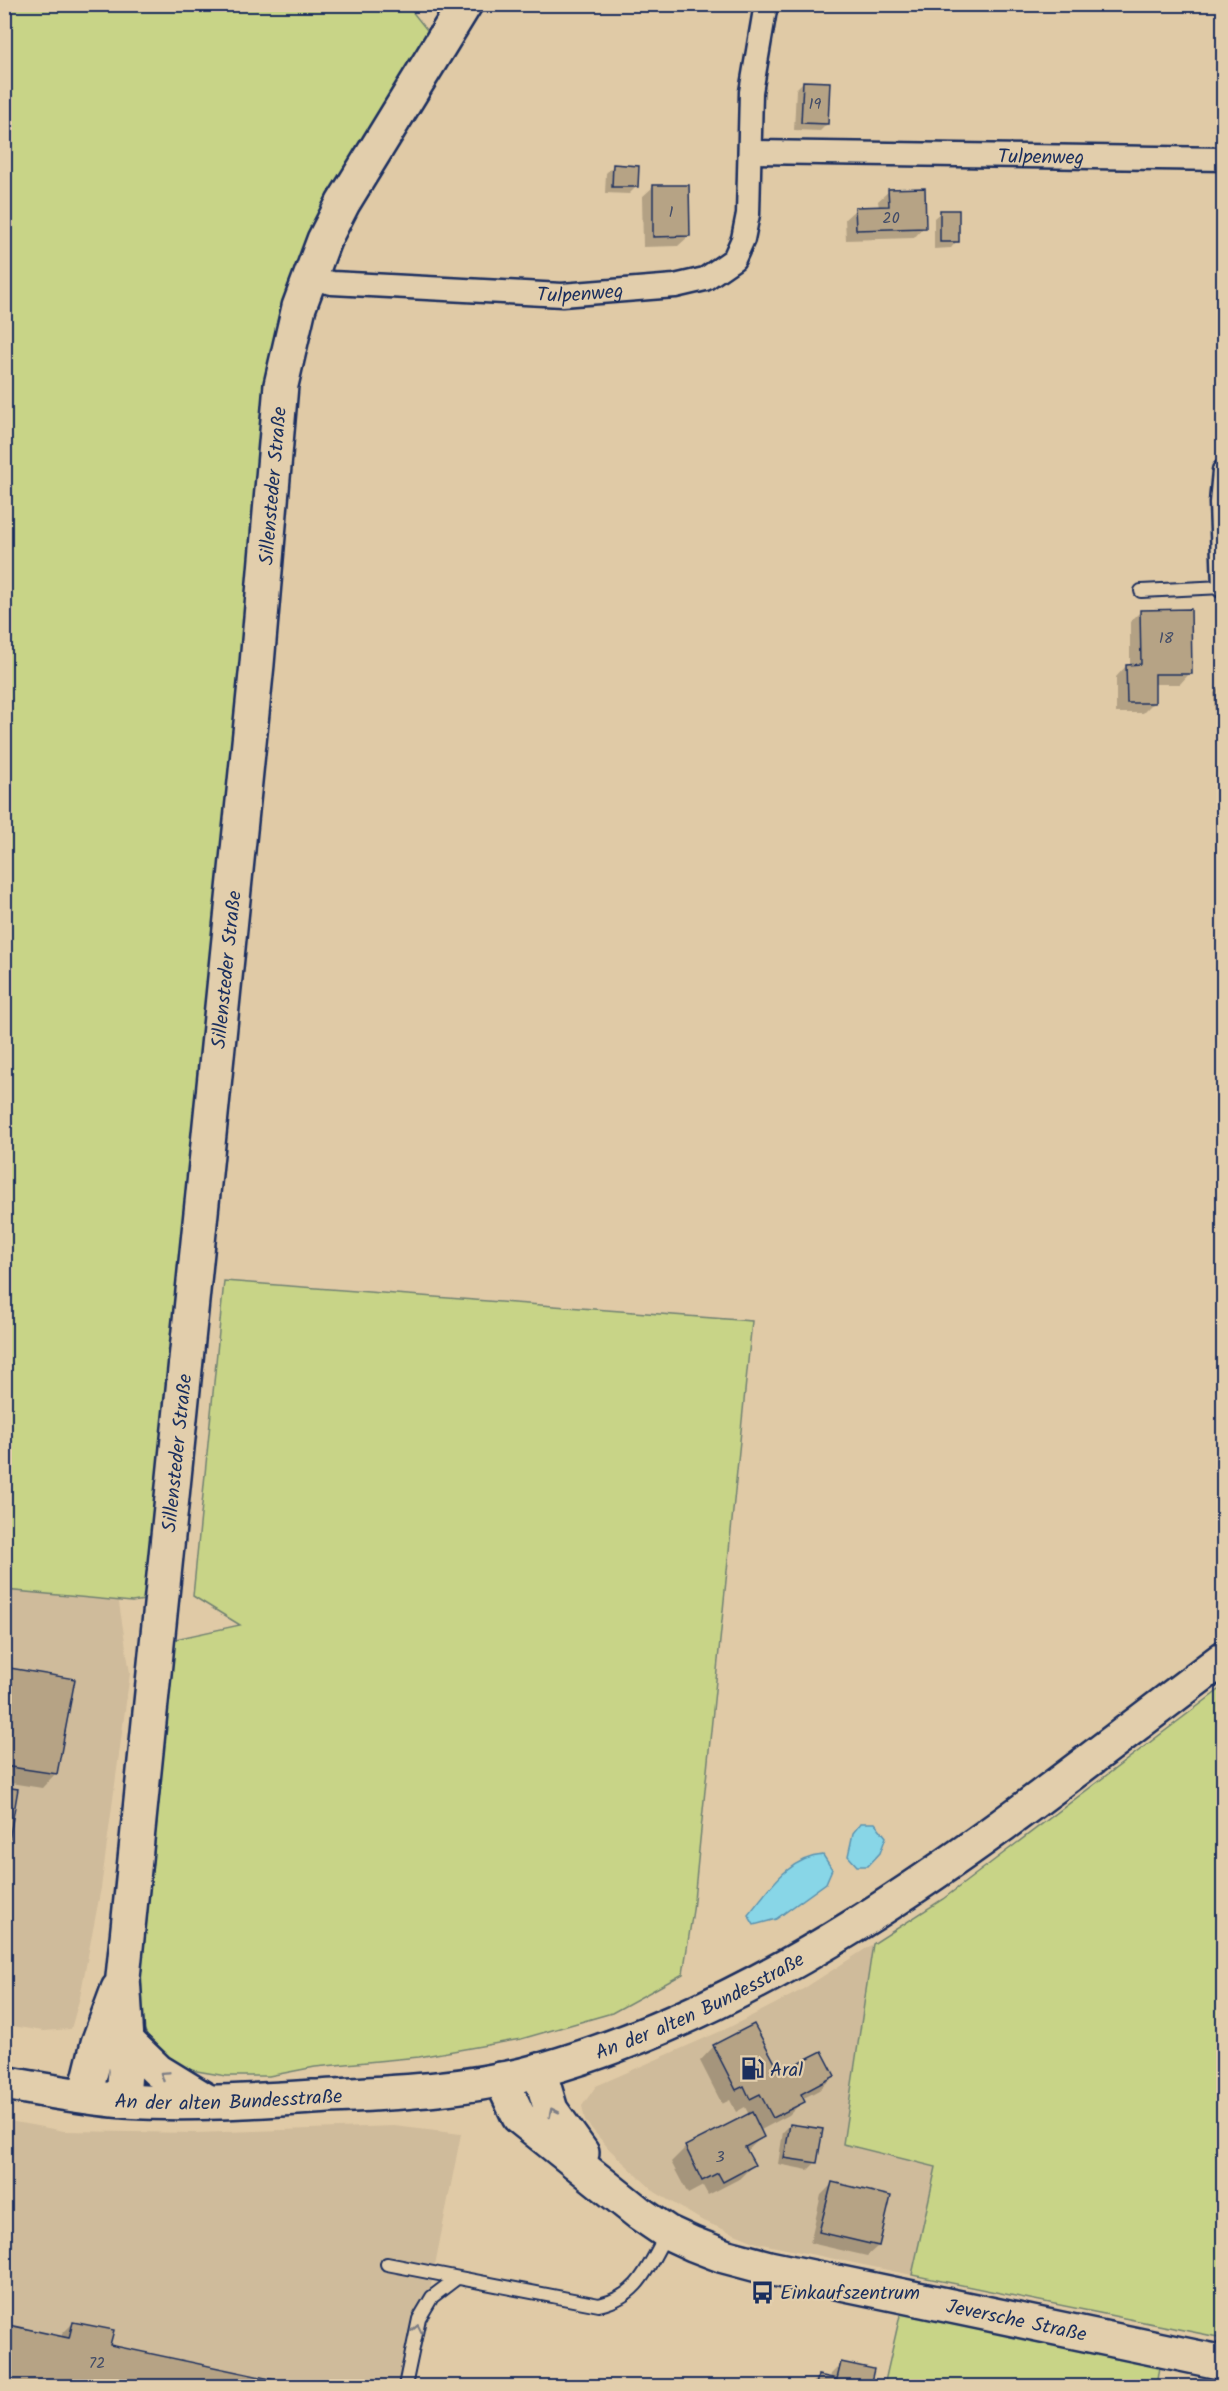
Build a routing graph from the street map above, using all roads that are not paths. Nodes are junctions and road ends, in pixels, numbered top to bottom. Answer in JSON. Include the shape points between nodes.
{"nodes":[{"id":1,"x":465,"y":4,"type":"edge"},
{"id":2,"x":766,"y":4,"type":"edge"},
{"id":3,"x":750,"y":152,"type":"junction"},
{"id":4,"x":1224,"y":159,"type":"edge"},
{"id":5,"x":309,"y":278,"type":"junction"},
{"id":6,"x":1224,"y":471,"type":"edge"},
{"id":7,"x":1223,"y":587,"type":"edge"},
{"id":8,"x":1142,"y":591,"type":"dead end"},
{"id":9,"x":1224,"y":1658,"type":"edge"},
{"id":10,"x":123,"y":1977,"type":"junction"},
{"id":11,"x":127,"y":2041,"type":"junction"},
{"id":12,"x":539,"y":2070,"type":"junction"},
{"id":13,"x":501,"y":2079,"type":"junction"},
{"id":14,"x":4,"y":2083,"type":"edge"},
{"id":15,"x":85,"y":2096,"type":"junction"},
{"id":16,"x":123,"y":2100,"type":"junction"},
{"id":17,"x":207,"y":2101,"type":"junction"},
{"id":18,"x":612,"y":2193,"type":"junction"},
{"id":19,"x":667,"y":2232,"type":"junction"},
{"id":20,"x":387,"y":2264,"type":"dead end"},
{"id":21,"x":457,"y":2278,"type":"junction"},
{"id":22,"x":1224,"y":2363,"type":"edge"},
{"id":23,"x":405,"y":2386,"type":"edge"}],
"edges":[{"from":1,"to":5,"type":"street","name":"Sillensteder Straße","via":[[342,203]]},
{"from":2,"to":3,"type":"street","name":"Tulpenweg","via":[[751,92]]},
{"from":3,"to":4,"type":"street","name":"Tulpenweg"},
{"from":3,"to":5,"type":"street","name":"Tulpenweg","via":[[748,214],[743,238],[734,259],[705,279],[675,286],[561,295],[332,283]]},
{"from":5,"to":10,"type":"street","name":"Sillensteder Straße","via":[[281,385]]},
{"from":6,"to":7,"type":"street"},
{"from":7,"to":8,"type":"lane"},
{"from":9,"to":12,"type":"street","name":"An der alten Bundesstraße","via":[[976,1844],[784,1968],[648,2032]]},
{"from":10,"to":11,"type":"street","name":"Sillensteder Straße"},
{"from":10,"to":15,"type":"street","name":"Sillensteder Straße","via":[[98,2043]]},
{"from":11,"to":16,"type":"street","name":"Sillensteder Straße"},
{"from":17,"to":11,"type":"street","one_way":true,"via":[[158,2071]]},
{"from":12,"to":13,"type":"street","name":"An der alten Bundesstraße"},
{"from":18,"to":12,"type":"street","name":"Jeversche Straße","one_way":true,"via":[[551,2110]]},
{"from":13,"to":17,"type":"street","name":"An der alten Bundesstraße","via":[[390,2093]]},
{"from":13,"to":18,"type":"street","name":"Jeversche Straße","via":[[519,2117]]},
{"from":14,"to":15,"type":"street","name":"An der alten Bundesstraße"},
{"from":15,"to":16,"type":"street","name":"An der alten Bundesstraße"},
{"from":16,"to":17,"type":"street","name":"An der alten Bundesstraße"},
{"from":18,"to":19,"type":"street","name":"Jeversche Straße"},
{"from":19,"to":21,"type":"lane","via":[[632,2290],[616,2301],[598,2305]]},
{"from":19,"to":22,"type":"street","name":"Jeversche Straße","via":[[724,2256],[769,2268]]},
{"from":20,"to":21,"type":"lane"},
{"from":23,"to":21,"type":"lane","one_way":true,"via":[[419,2319],[432,2297]]}]}
